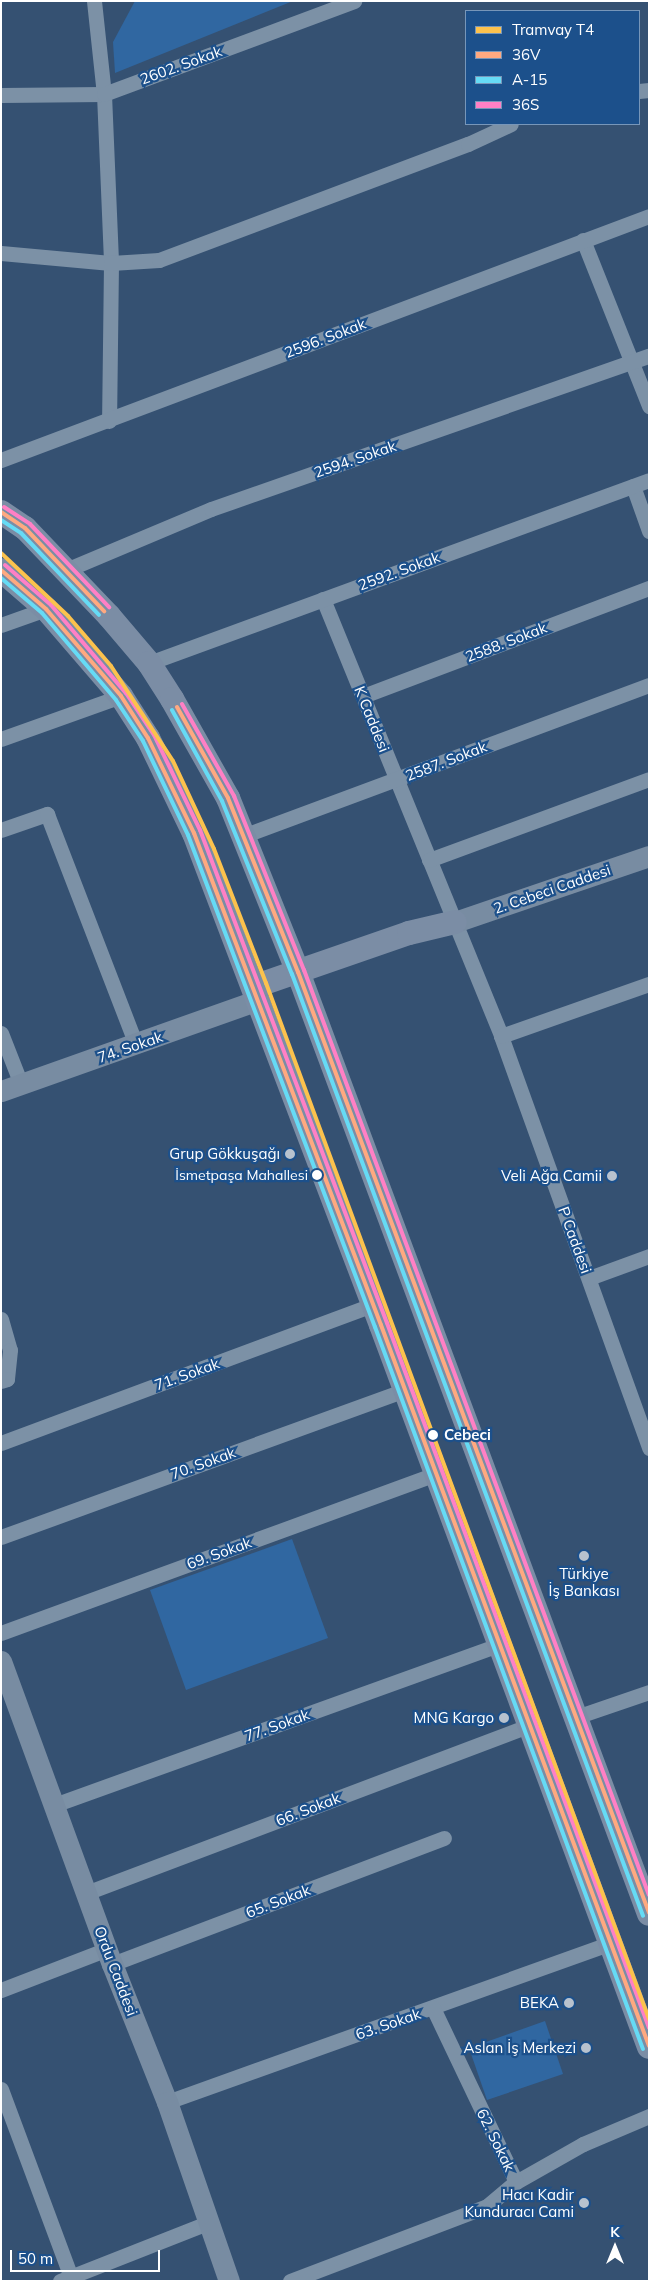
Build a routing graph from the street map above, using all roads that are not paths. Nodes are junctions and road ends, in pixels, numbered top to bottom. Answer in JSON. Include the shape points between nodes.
{"nodes":[{"id":1,"x":94,"y":1,"type":"edge"},
{"id":2,"x":354,"y":1,"type":"edge"},
{"id":3,"x":104,"y":94,"type":"junction"},
{"id":4,"x":1,"y":95,"type":"edge"},
{"id":5,"x":509,"y":125,"type":"edge"},
{"id":6,"x":649,"y":216,"type":"edge"},
{"id":7,"x":583,"y":240,"type":"junction"},
{"id":8,"x":1,"y":253,"type":"edge"},
{"id":9,"x":111,"y":263,"type":"junction"},
{"id":10,"x":649,"y":356,"type":"edge"},
{"id":11,"x":631,"y":363,"type":"junction"},
{"id":12,"x":649,"y":406,"type":"edge"},
{"id":13,"x":109,"y":420,"type":"junction"},
{"id":14,"x":1,"y":460,"type":"edge"},
{"id":15,"x":649,"y":480,"type":"edge"},
{"id":16,"x":633,"y":486,"type":"junction"},
{"id":17,"x":1,"y":512,"type":"edge"},
{"id":18,"x":649,"y":531,"type":"edge"},
{"id":19,"x":1,"y":570,"type":"edge"},
{"id":20,"x":66,"y":570,"type":"junction"},
{"id":21,"x":649,"y":588,"type":"edge"},
{"id":22,"x":323,"y":599,"type":"junction"},
{"id":23,"x":46,"y":609,"type":"junction"},
{"id":24,"x":1,"y":625,"type":"edge"},
{"id":25,"x":149,"y":663,"type":"junction"},
{"id":26,"x":649,"y":685,"type":"edge"},
{"id":27,"x":121,"y":696,"type":"junction"},
{"id":28,"x":363,"y":696,"type":"junction"},
{"id":29,"x":1,"y":739,"type":"edge"},
{"id":30,"x":649,"y":779,"type":"edge"},
{"id":31,"x":398,"y":780,"type":"junction"},
{"id":32,"x":1,"y":830,"type":"edge"},
{"id":33,"x":243,"y":836,"type":"junction"},
{"id":34,"x":649,"y":856,"type":"edge"},
{"id":35,"x":429,"y":860,"type":"junction"},
{"id":36,"x":455,"y":922,"type":"junction"},
{"id":37,"x":301,"y":979,"type":"junction"},
{"id":38,"x":649,"y":984,"type":"edge"},
{"id":39,"x":256,"y":994,"type":"junction"},
{"id":40,"x":1,"y":1033,"type":"edge"},
{"id":41,"x":501,"y":1036,"type":"junction"},
{"id":42,"x":136,"y":1045,"type":"junction"},
{"id":43,"x":21,"y":1084,"type":"junction"},
{"id":44,"x":1,"y":1091,"type":"edge"},
{"id":45,"x":649,"y":1256,"type":"edge"},
{"id":46,"x":589,"y":1278,"type":"junction"},
{"id":47,"x":373,"y":1305,"type":"junction"},
{"id":48,"x":1,"y":1319,"type":"edge"},
{"id":49,"x":1,"y":1381,"type":"edge"},
{"id":50,"x":405,"y":1390,"type":"junction"},
{"id":51,"x":1,"y":1443,"type":"edge"},
{"id":52,"x":648,"y":1443,"type":"edge"},
{"id":53,"x":436,"y":1474,"type":"junction"},
{"id":54,"x":1,"y":1537,"type":"edge"},
{"id":55,"x":1,"y":1633,"type":"edge"},
{"id":56,"x":499,"y":1645,"type":"junction"},
{"id":57,"x":2,"y":1664,"type":"edge"},
{"id":58,"x":649,"y":1692,"type":"edge"},
{"id":59,"x":576,"y":1717,"type":"junction"},
{"id":60,"x":529,"y":1726,"type":"junction"},
{"id":61,"x":54,"y":1805,"type":"junction"},
{"id":62,"x":444,"y":1838,"type":"dead end"},
{"id":63,"x":86,"y":1893,"type":"junction"},
{"id":64,"x":649,"y":1914,"type":"edge"},
{"id":65,"x":609,"y":1944,"type":"junction"},
{"id":66,"x":109,"y":1956,"type":"junction"},
{"id":67,"x":1,"y":1990,"type":"edge"},
{"id":68,"x":433,"y":2008,"type":"junction"},
{"id":69,"x":649,"y":2047,"type":"edge"},
{"id":70,"x":1,"y":2089,"type":"edge"},
{"id":71,"x":167,"y":2102,"type":"junction"},
{"id":72,"x":649,"y":2116,"type":"edge"},
{"id":73,"x":516,"y":2182,"type":"junction"},
{"id":74,"x":210,"y":2222,"type":"junction"},
{"id":75,"x":98,"y":2274,"type":"edge"},
{"id":76,"x":66,"y":2279,"type":"edge"},
{"id":77,"x":229,"y":2281,"type":"edge"},
{"id":78,"x":290,"y":2281,"type":"edge"}],
"edges":[{"from":1,"to":3,"type":"street"},
{"from":2,"to":3,"type":"street","name":"2602. Sokak"},
{"from":3,"to":4,"type":"street","name":"2602. Sokak"},
{"from":3,"to":9,"type":"street"},
{"from":5,"to":9,"type":"street","via":[[468,144],[159,260]]},
{"from":6,"to":7,"type":"street","name":"2596. Sokak"},
{"from":7,"to":11,"type":"street"},
{"from":7,"to":13,"type":"street","name":"2596. Sokak"},
{"from":8,"to":9,"type":"street"},
{"from":9,"to":13,"type":"street"},
{"from":10,"to":11,"type":"street","name":"2594. Sokak"},
{"from":11,"to":12,"type":"street"},
{"from":11,"to":20,"type":"street","name":"2594. Sokak","via":[[211,509]]},
{"from":13,"to":14,"type":"street","name":"2596. Sokak"},
{"from":15,"to":16,"type":"street","name":"2592. Sokak"},
{"from":16,"to":18,"type":"street"},
{"from":16,"to":22,"type":"street","name":"2592. Sokak"},
{"from":17,"to":20,"type":"main road","via":[[25,528]]},
{"from":19,"to":23,"type":"main road"},
{"from":20,"to":25,"type":"main road"},
{"from":21,"to":28,"type":"street","name":"2588. Sokak"},
{"from":22,"to":25,"type":"street","name":"2592. Sokak"},
{"from":22,"to":28,"type":"street","name":"K Caddesi"},
{"from":23,"to":24,"type":"street"},
{"from":23,"to":27,"type":"main road"},
{"from":25,"to":33,"type":"main road","via":[[228,798]]},
{"from":26,"to":31,"type":"street","name":"2587. Sokak"},
{"from":27,"to":29,"type":"street"},
{"from":27,"to":39,"type":"main road","via":[[148,738],[194,833]]},
{"from":28,"to":31,"type":"street","name":"K Caddesi"},
{"from":30,"to":35,"type":"street"},
{"from":31,"to":33,"type":"street","name":"2587. Sokak"},
{"from":31,"to":35,"type":"street","name":"K Caddesi"},
{"from":32,"to":42,"type":"street","via":[[47,814]]},
{"from":33,"to":37,"type":"main road"},
{"from":34,"to":36,"type":"main road","name":"2. Cebeci Caddesi"},
{"from":35,"to":36,"type":"street","name":"K Caddesi"},
{"from":36,"to":37,"type":"main road","via":[[409,933]]},
{"from":36,"to":41,"type":"street","name":"P Caddesi"},
{"from":37,"to":39,"type":"main road"},
{"from":37,"to":59,"type":"main road"},
{"from":38,"to":41,"type":"street"},
{"from":39,"to":42,"type":"main road","name":"74. Sokak"},
{"from":39,"to":47,"type":"main road"},
{"from":40,"to":43,"type":"street"},
{"from":41,"to":46,"type":"street","name":"P Caddesi"},
{"from":42,"to":43,"type":"main road","name":"74. Sokak"},
{"from":43,"to":44,"type":"main road","name":"74. Sokak"},
{"from":45,"to":46,"type":"street"},
{"from":46,"to":52,"type":"street","name":"P Caddesi"},
{"from":47,"to":50,"type":"main road"},
{"from":47,"to":51,"type":"street","name":"71. Sokak"},
{"from":48,"to":49,"type":"street","via":[[10,1350],[7,1379]]},
{"from":50,"to":53,"type":"main road"},
{"from":50,"to":54,"type":"street","name":"70. Sokak"},
{"from":53,"to":55,"type":"street","name":"69. Sokak"},
{"from":53,"to":56,"type":"main road"},
{"from":56,"to":60,"type":"main road"},
{"from":56,"to":61,"type":"street","name":"77. Sokak"},
{"from":57,"to":61,"type":"main road","name":"Ordu Caddesi"},
{"from":58,"to":59,"type":"street"},
{"from":59,"to":64,"type":"main road"},
{"from":60,"to":63,"type":"street","name":"66. Sokak"},
{"from":60,"to":65,"type":"main road"},
{"from":61,"to":63,"type":"main road","name":"Ordu Caddesi"},
{"from":62,"to":66,"type":"street","name":"65. Sokak"},
{"from":63,"to":66,"type":"main road","name":"Ordu Caddesi"},
{"from":65,"to":68,"type":"street","name":"63. Sokak"},
{"from":65,"to":69,"type":"main road"},
{"from":66,"to":67,"type":"street","name":"65. Sokak"},
{"from":66,"to":71,"type":"main road","name":"Ordu Caddesi"},
{"from":68,"to":71,"type":"street","name":"63. Sokak"},
{"from":68,"to":73,"type":"street","name":"62. Sokak"},
{"from":70,"to":76,"type":"street"},
{"from":71,"to":74,"type":"main road","name":"Ordu Caddesi"},
{"from":72,"to":73,"type":"street","via":[[583,2144]]},
{"from":73,"to":78,"type":"street","name":"62. Sokak","via":[[487,2206]]},
{"from":74,"to":75,"type":"street"},
{"from":74,"to":77,"type":"main road","name":"Ordu Caddesi"},
{"from":75,"to":76,"type":"street"}]}
